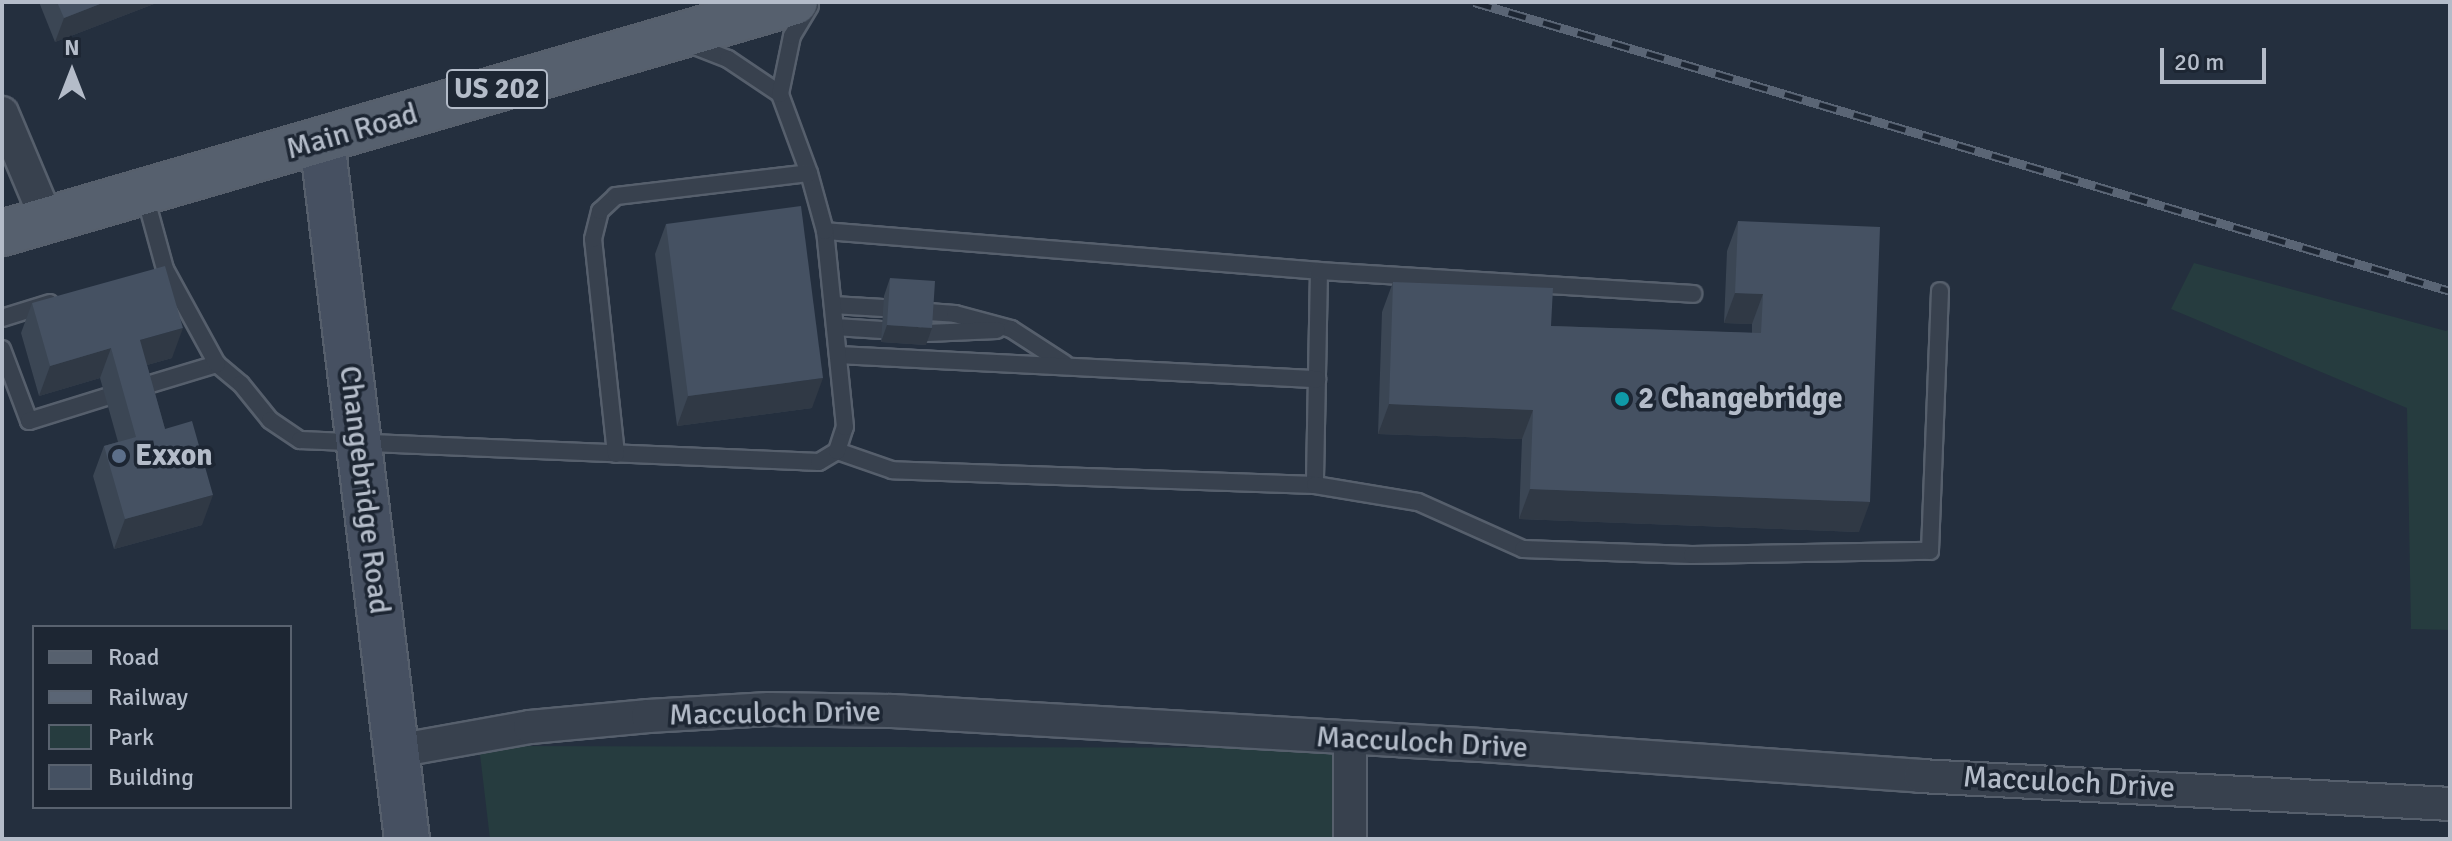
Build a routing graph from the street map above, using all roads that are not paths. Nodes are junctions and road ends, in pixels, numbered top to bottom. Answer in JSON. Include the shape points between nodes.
{"nodes":[{"id":1,"x":795,"y":2,"type":"edge"},
{"id":2,"x":814,"y":2,"type":"edge"},
{"id":3,"x":672,"y":38,"type":"junction"},
{"id":4,"x":780,"y":94,"type":"junction"},
{"id":5,"x":2,"y":113,"type":"edge"},
{"id":6,"x":322,"y":141,"type":"junction"},
{"id":7,"x":809,"y":173,"type":"junction"},
{"id":8,"x":144,"y":192,"type":"junction"},
{"id":9,"x":47,"y":220,"type":"junction"},
{"id":10,"x":825,"y":231,"type":"junction"},
{"id":11,"x":2,"y":233,"type":"edge"},
{"id":12,"x":1319,"y":271,"type":"junction"},
{"id":13,"x":1940,"y":291,"type":"dead end"},
{"id":14,"x":1693,"y":294,"type":"dead end"},
{"id":15,"x":61,"y":300,"type":"edge"},
{"id":16,"x":833,"y":305,"type":"junction"},
{"id":17,"x":883,"y":308,"type":"dead end"},
{"id":18,"x":928,"y":312,"type":"edge"},
{"id":19,"x":2,"y":318,"type":"edge"},
{"id":20,"x":835,"y":327,"type":"junction"},
{"id":21,"x":1011,"y":329,"type":"junction"},
{"id":22,"x":882,"y":330,"type":"dead end"},
{"id":23,"x":927,"y":333,"type":"edge"},
{"id":24,"x":2,"y":349,"type":"edge"},
{"id":25,"x":838,"y":355,"type":"junction"},
{"id":26,"x":217,"y":364,"type":"junction"},
{"id":27,"x":1074,"y":368,"type":"junction"},
{"id":28,"x":1317,"y":379,"type":"junction"},
{"id":29,"x":134,"y":389,"type":"edge"},
{"id":30,"x":106,"y":397,"type":"dead end"},
{"id":31,"x":358,"y":442,"type":"junction"},
{"id":32,"x":837,"y":451,"type":"junction"},
{"id":33,"x":616,"y":454,"type":"junction"},
{"id":34,"x":1315,"y":485,"type":"junction"},
{"id":35,"x":1350,"y":738,"type":"junction"},
{"id":36,"x":396,"y":751,"type":"junction"},
{"id":37,"x":2450,"y":804,"type":"edge"},
{"id":38,"x":407,"y":839,"type":"edge"},
{"id":39,"x":1350,"y":839,"type":"edge"}],
"edges":[{"from":1,"to":3,"type":"main road","name":"Main Road","number":"US 202"},
{"from":2,"to":4,"type":"lane","via":[[792,36]]},
{"from":3,"to":4,"type":"lane","via":[[728,59]]},
{"from":3,"to":6,"type":"main road","name":"Main Road","number":"US 202"},
{"from":4,"to":7,"type":"lane"},
{"from":5,"to":9,"type":"street"},
{"from":6,"to":8,"type":"main road","name":"Main Road","number":"US 202"},
{"from":6,"to":31,"type":"main road","name":"Changebridge Road"},
{"from":7,"to":10,"type":"lane"},
{"from":7,"to":33,"type":"lane","via":[[616,196],[600,211],[593,239]]},
{"from":8,"to":9,"type":"main road","name":"Main Road","number":"US 202"},
{"from":8,"to":26,"type":"lane","via":[[158,271]]},
{"from":9,"to":11,"type":"main road","name":"Main Road","number":"US 202"},
{"from":10,"to":12,"type":"lane"},
{"from":10,"to":16,"type":"lane"},
{"from":12,"to":14,"type":"lane"},
{"from":12,"to":28,"type":"lane"},
{"from":13,"to":34,"type":"lane","via":[[1930,551],[1692,555],[1523,549],[1418,502]]},
{"from":15,"to":19,"type":"lane"},
{"from":16,"to":17,"type":"lane"},
{"from":16,"to":20,"type":"lane"},
{"from":18,"to":21,"type":"lane"},
{"from":20,"to":22,"type":"lane"},
{"from":20,"to":25,"type":"lane"},
{"from":21,"to":23,"type":"lane"},
{"from":21,"to":27,"type":"lane"},
{"from":24,"to":30,"type":"lane","via":[[29,421]]},
{"from":25,"to":27,"type":"lane"},
{"from":25,"to":32,"type":"lane","via":[[845,427]]},
{"from":26,"to":29,"type":"lane"},
{"from":26,"to":31,"type":"lane","via":[[270,420],[300,440]]},
{"from":27,"to":28,"type":"lane"},
{"from":28,"to":34,"type":"lane"},
{"from":31,"to":33,"type":"lane"},
{"from":31,"to":36,"type":"main road","name":"Changebridge Road"},
{"from":32,"to":33,"type":"lane","via":[[819,462],[793,464]]},
{"from":32,"to":34,"type":"lane","via":[[892,470]]},
{"from":35,"to":36,"type":"street","name":"Macculoch Drive","via":[[769,709],[530,727]]},
{"from":35,"to":37,"type":"street","name":"Macculoch Drive"},
{"from":35,"to":39,"type":"street"},
{"from":36,"to":38,"type":"main road","name":"Changebridge Road"}]}
